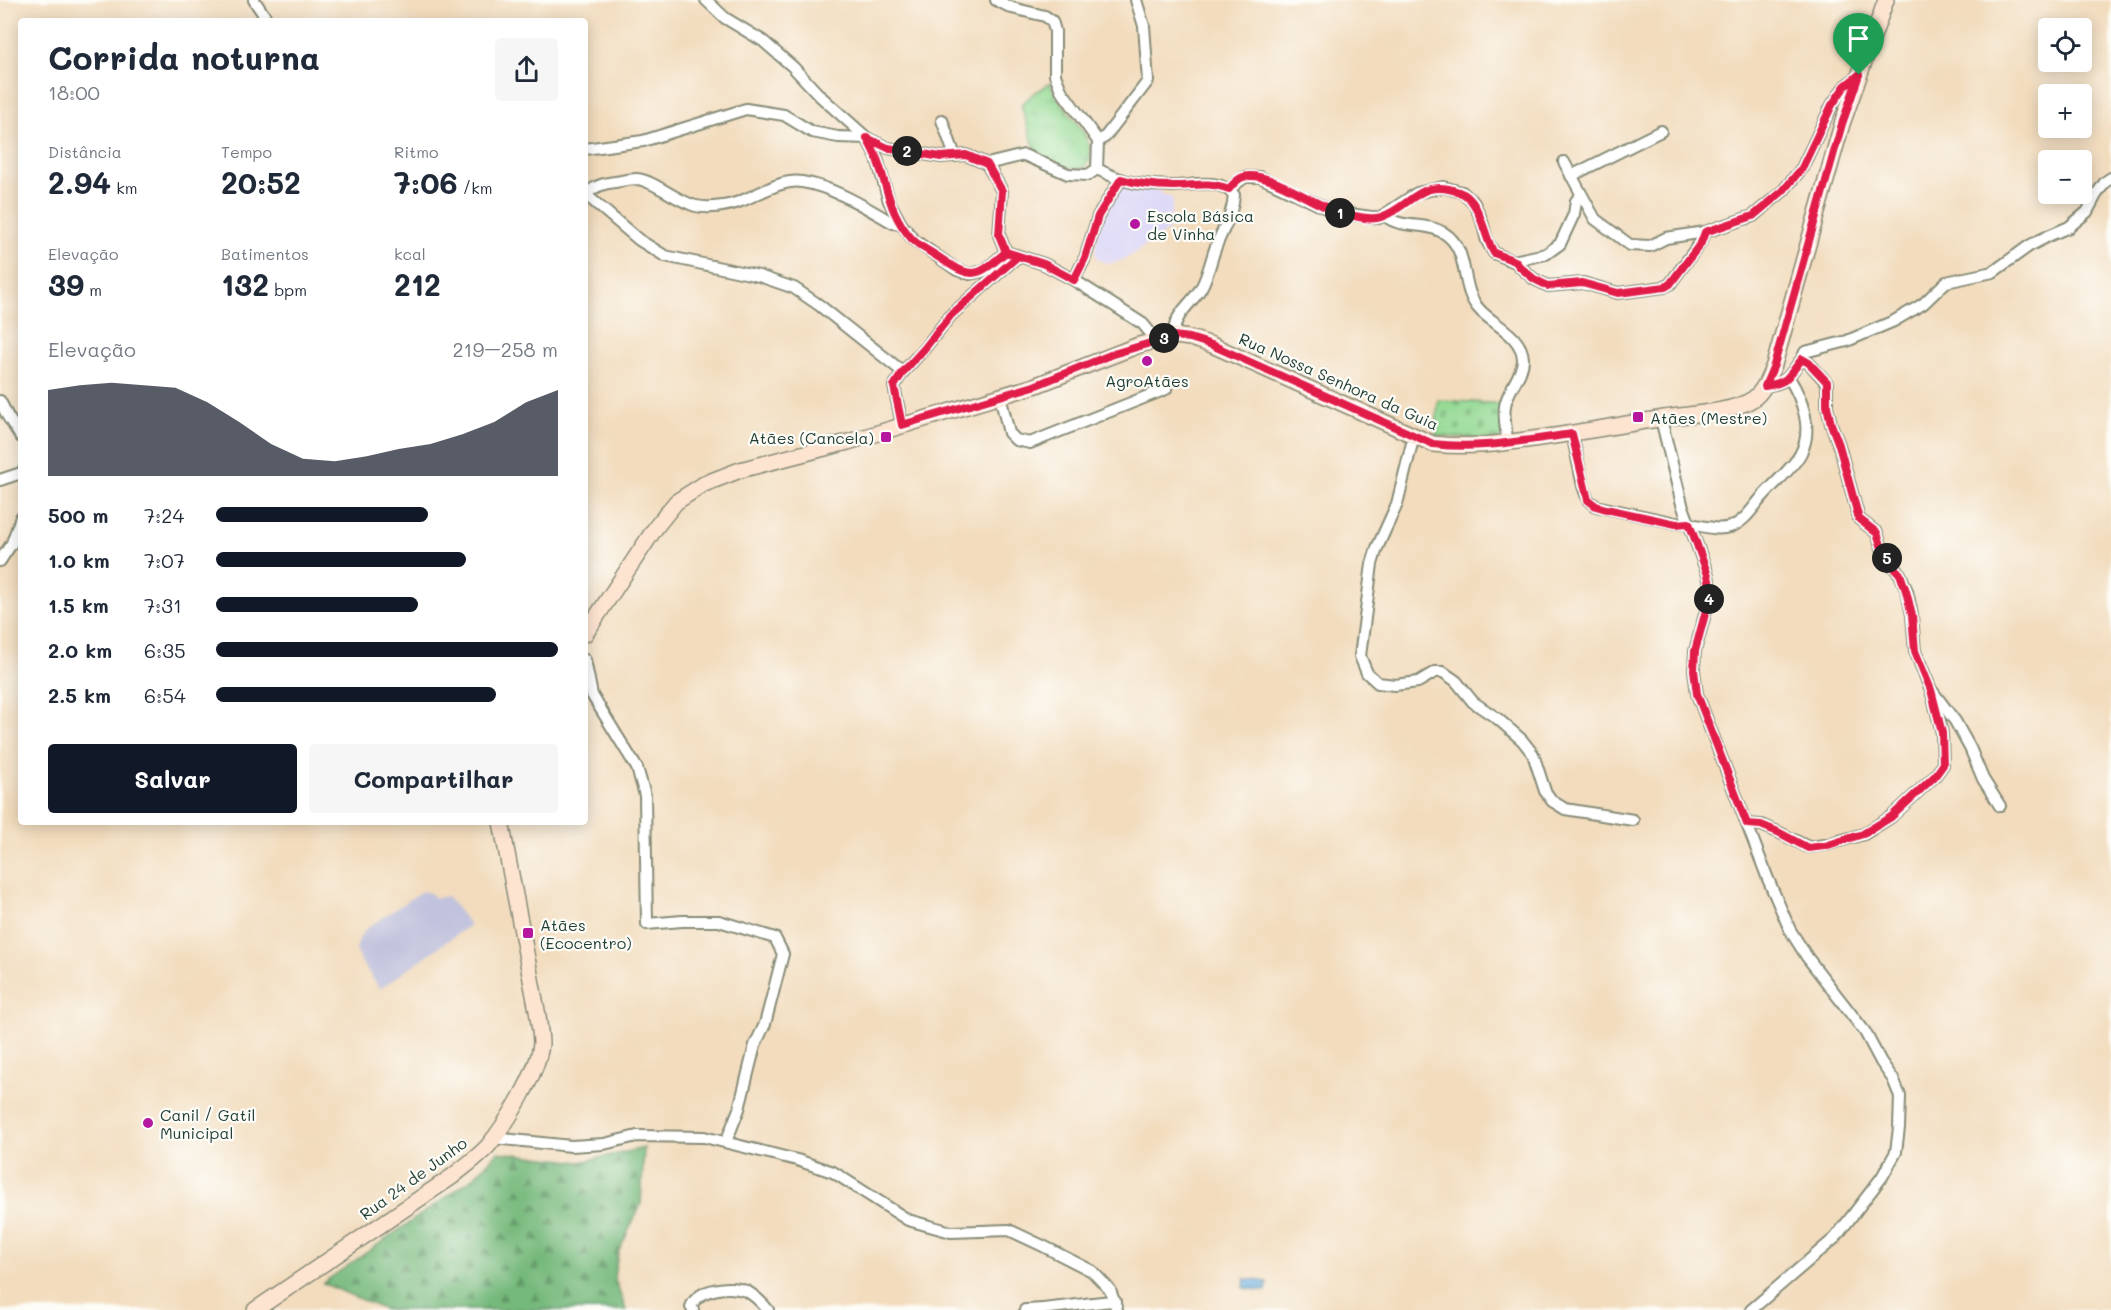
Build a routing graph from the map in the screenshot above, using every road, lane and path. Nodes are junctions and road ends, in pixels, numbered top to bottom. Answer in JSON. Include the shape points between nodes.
{"nodes":[{"id":1,"x":254,"y":0,"type":"edge"},
{"id":2,"x":706,"y":0,"type":"edge"},
{"id":3,"x":996,"y":0,"type":"edge"},
{"id":4,"x":1136,"y":0,"type":"edge"},
{"id":5,"x":1886,"y":0,"type":"edge"},
{"id":6,"x":266,"y":18,"type":"edge"},
{"id":7,"x":1859,"y":75,"type":"junction"},
{"id":8,"x":942,"y":120,"type":"dead end"},
{"id":9,"x":1661,"y":131,"type":"dead end"},
{"id":10,"x":867,"y":138,"type":"junction"},
{"id":11,"x":1098,"y":141,"type":"junction"},
{"id":12,"x":588,"y":149,"type":"edge"},
{"id":13,"x":955,"y":156,"type":"junction"},
{"id":14,"x":1564,"y":162,"type":"dead end"},
{"id":15,"x":987,"y":164,"type":"junction"},
{"id":16,"x":1097,"y":169,"type":"junction"},
{"id":17,"x":1571,"y":176,"type":"junction"},
{"id":18,"x":2111,"y":178,"type":"edge"},
{"id":19,"x":1121,"y":179,"type":"junction"},
{"id":20,"x":1229,"y":189,"type":"junction"},
{"id":21,"x":588,"y":193,"type":"edge"},
{"id":22,"x":1581,"y":195,"type":"junction"},
{"id":23,"x":588,"y":197,"type":"edge"},
{"id":24,"x":1384,"y":216,"type":"junction"},
{"id":25,"x":901,"y":224,"type":"junction"},
{"id":26,"x":1705,"y":232,"type":"junction"},
{"id":27,"x":1006,"y":252,"type":"junction"},
{"id":28,"x":1018,"y":256,"type":"junction"},
{"id":29,"x":1515,"y":261,"type":"junction"},
{"id":30,"x":1074,"y":280,"type":"junction"},
{"id":31,"x":1174,"y":336,"type":"junction"},
{"id":32,"x":1156,"y":340,"type":"junction"},
{"id":33,"x":1802,"y":359,"type":"junction"},
{"id":34,"x":903,"y":372,"type":"junction"},
{"id":35,"x":1789,"y":378,"type":"junction"},
{"id":36,"x":1765,"y":386,"type":"junction"},
{"id":37,"x":1166,"y":388,"type":"dead end"},
{"id":38,"x":1000,"y":396,"type":"junction"},
{"id":39,"x":0,"y":401,"type":"edge"},
{"id":40,"x":1662,"y":419,"type":"junction"},
{"id":41,"x":902,"y":425,"type":"junction"},
{"id":42,"x":18,"y":432,"type":"edge"},
{"id":43,"x":1572,"y":434,"type":"junction"},
{"id":44,"x":1414,"y":435,"type":"junction"},
{"id":45,"x":1507,"y":442,"type":"junction"},
{"id":46,"x":18,"y":474,"type":"edge"},
{"id":47,"x":0,"y":480,"type":"edge"},
{"id":48,"x":1689,"y":523,"type":"junction"},
{"id":49,"x":18,"y":526,"type":"edge"},
{"id":50,"x":3,"y":553,"type":"edge"},
{"id":51,"x":0,"y":561,"type":"edge"},
{"id":52,"x":588,"y":629,"type":"edge"},
{"id":53,"x":588,"y":675,"type":"edge"},
{"id":54,"x":1931,"y":690,"type":"junction"},
{"id":55,"x":2000,"y":806,"type":"dead end"},
{"id":56,"x":1633,"y":820,"type":"dead end"},
{"id":57,"x":1747,"y":824,"type":"junction"},
{"id":58,"x":502,"y":825,"type":"edge"},
{"id":59,"x":493,"y":1138,"type":"junction"},
{"id":60,"x":726,"y":1142,"type":"junction"},
{"id":61,"x":1116,"y":1305,"type":"edge"},
{"id":62,"x":255,"y":1310,"type":"edge"},
{"id":63,"x":693,"y":1310,"type":"edge"},
{"id":64,"x":768,"y":1310,"type":"edge"},
{"id":65,"x":1025,"y":1310,"type":"edge"},
{"id":66,"x":1751,"y":1310,"type":"edge"}],
"edges":[{"from":1,"to":6,"type":"street"},
{"from":2,"to":10,"type":"street","via":[[725,18],[771,48]]},
{"from":3,"to":11,"type":"street","via":[[1052,21],[1055,75],[1060,90]]},
{"from":4,"to":11,"type":"street","via":[[1144,26],[1148,81]]},
{"from":5,"to":7,"type":"main road"},
{"from":7,"to":26,"type":"street","via":[[1839,95],[1802,168],[1783,191],[1753,216]]},
{"from":7,"to":36,"type":"main road"},
{"from":8,"to":13,"type":"street"},
{"from":9,"to":17,"type":"street"},
{"from":10,"to":12,"type":"street","via":[[812,132],[784,115],[746,109],[643,141]]},
{"from":10,"to":13,"type":"street","via":[[888,148]]},
{"from":10,"to":25,"type":"street"},
{"from":11,"to":16,"type":"street"},
{"from":13,"to":15,"type":"street","via":[[966,155]]},
{"from":14,"to":17,"type":"street"},
{"from":15,"to":16,"type":"street","via":[[1024,155],[1068,174],[1088,175]]},
{"from":15,"to":27,"type":"street","via":[[1002,191],[999,235]]},
{"from":16,"to":19,"type":"street"},
{"from":17,"to":22,"type":"street"},
{"from":18,"to":33,"type":"street","via":[[2100,188],[2087,212],[2069,227],[2029,246],[1993,272],[1946,282],[1923,304],[1894,321],[1847,341],[1805,352]]},
{"from":19,"to":20,"type":"street","via":[[1173,186],[1212,183]]},
{"from":19,"to":30,"type":"street","via":[[1098,216]]},
{"from":20,"to":24,"type":"street","via":[[1245,177],[1260,177],[1334,212],[1362,218]]},
{"from":20,"to":31,"type":"street","via":[[1234,195],[1233,209],[1201,289],[1180,313]]},
{"from":21,"to":25,"type":"street","via":[[607,183],[639,179],[697,207],[721,206],[798,181],[841,195]]},
{"from":22,"to":26,"type":"street","via":[[1595,219],[1630,245],[1650,246],[1666,238]]},
{"from":22,"to":29,"type":"street","via":[[1560,244],[1546,254]]},
{"from":23,"to":34,"type":"street","via":[[639,240],[665,256],[759,276],[794,288]]},
{"from":24,"to":29,"type":"street","via":[[1418,193],[1443,187],[1462,192],[1474,203],[1494,253]]},
{"from":24,"to":45,"type":"street","via":[[1392,222],[1426,225],[1445,233],[1459,250],[1468,292],[1478,309],[1509,333],[1519,347],[1523,360],[1505,406]]},
{"from":25,"to":27,"type":"street","via":[[914,240],[957,270],[970,274],[984,271]]},
{"from":26,"to":29,"type":"street","via":[[1701,243],[1665,287],[1618,293],[1582,283],[1548,286]]},
{"from":27,"to":28,"type":"street"},
{"from":28,"to":30,"type":"street"},
{"from":28,"to":34,"type":"street","via":[[951,315]]},
{"from":30,"to":32,"type":"street","via":[[1143,324]]},
{"from":31,"to":32,"type":"main road","name":"Rua Nossa Senhora da Guia"},
{"from":31,"to":44,"type":"main road","name":"Rua Nossa Senhora da Guia","via":[[1212,345]]},
{"from":32,"to":38,"type":"main road","name":"Rua Nossa Senhora da Guia"},
{"from":33,"to":35,"type":"street"},
{"from":33,"to":54,"type":"street","via":[[1827,382],[1831,424],[1859,519],[1877,533],[1889,562],[1900,574],[1912,615],[1915,651]]},
{"from":34,"to":41,"type":"street","via":[[894,386]]},
{"from":35,"to":36,"type":"street"},
{"from":35,"to":48,"type":"street","via":[[1803,406],[1808,428],[1801,454],[1742,521],[1715,529]]},
{"from":36,"to":40,"type":"main road","name":"Rua Nossa Senhora da Guia","via":[[1743,404]]},
{"from":37,"to":38,"type":"street","via":[[1030,443],[1016,440],[1010,433]]},
{"from":38,"to":41,"type":"main road","name":"Rua Nossa Senhora da Guia"},
{"from":39,"to":42,"type":"street"},
{"from":40,"to":43,"type":"main road","name":"Rua Nossa Senhora da Guia"},
{"from":40,"to":48,"type":"street"},
{"from":41,"to":52,"type":"main road","name":"Rua Nossa Senhora da Guia","via":[[740,470],[704,484],[676,502]]},
{"from":43,"to":45,"type":"main road","name":"Rua Nossa Senhora da Guia"},
{"from":43,"to":48,"type":"street","via":[[1588,500],[1606,509],[1676,524]]},
{"from":44,"to":45,"type":"main road","name":"Rua Nossa Senhora da Guia","via":[[1433,444],[1454,446]]},
{"from":44,"to":56,"type":"street","via":[[1397,504],[1372,564],[1360,656],[1367,673],[1378,683],[1395,685],[1418,682],[1443,672],[1473,702],[1522,740],[1533,754],[1552,801],[1565,809]]},
{"from":46,"to":47,"type":"street"},
{"from":48,"to":57,"type":"street","via":[[1711,592],[1695,651],[1697,694]]},
{"from":49,"to":50,"type":"street","via":[[12,543]]},
{"from":50,"to":51,"type":"street"},
{"from":53,"to":60,"type":"street","via":[[592,695],[637,768],[645,795],[647,924],[719,921],[775,938],[783,954],[765,1024]]},
{"from":54,"to":55,"type":"street","via":[[1955,721]]},
{"from":54,"to":57,"type":"street","via":[[1942,733],[1943,765],[1891,817],[1863,834],[1808,848],[1761,825]]},
{"from":57,"to":66,"type":"street","via":[[1790,930],[1865,1032],[1900,1096],[1896,1152],[1882,1177],[1835,1238]]},
{"from":58,"to":59,"type":"main road","name":"Rua 24 de Junho","via":[[541,1043],[533,1074]]},
{"from":59,"to":60,"type":"street","via":[[571,1146],[638,1136],[704,1137]]},
{"from":59,"to":62,"type":"main road","name":"Rua 24 de Junho","via":[[453,1176]]},
{"from":60,"to":61,"type":"street","via":[[833,1172],[908,1220],[951,1232],[1009,1230],[1092,1271],[1110,1290]]},
{"from":61,"to":65,"type":"street","via":[[1087,1303]]},
{"from":63,"to":64,"type":"street","via":[[693,1301],[701,1295],[736,1288],[748,1292]]}]}
